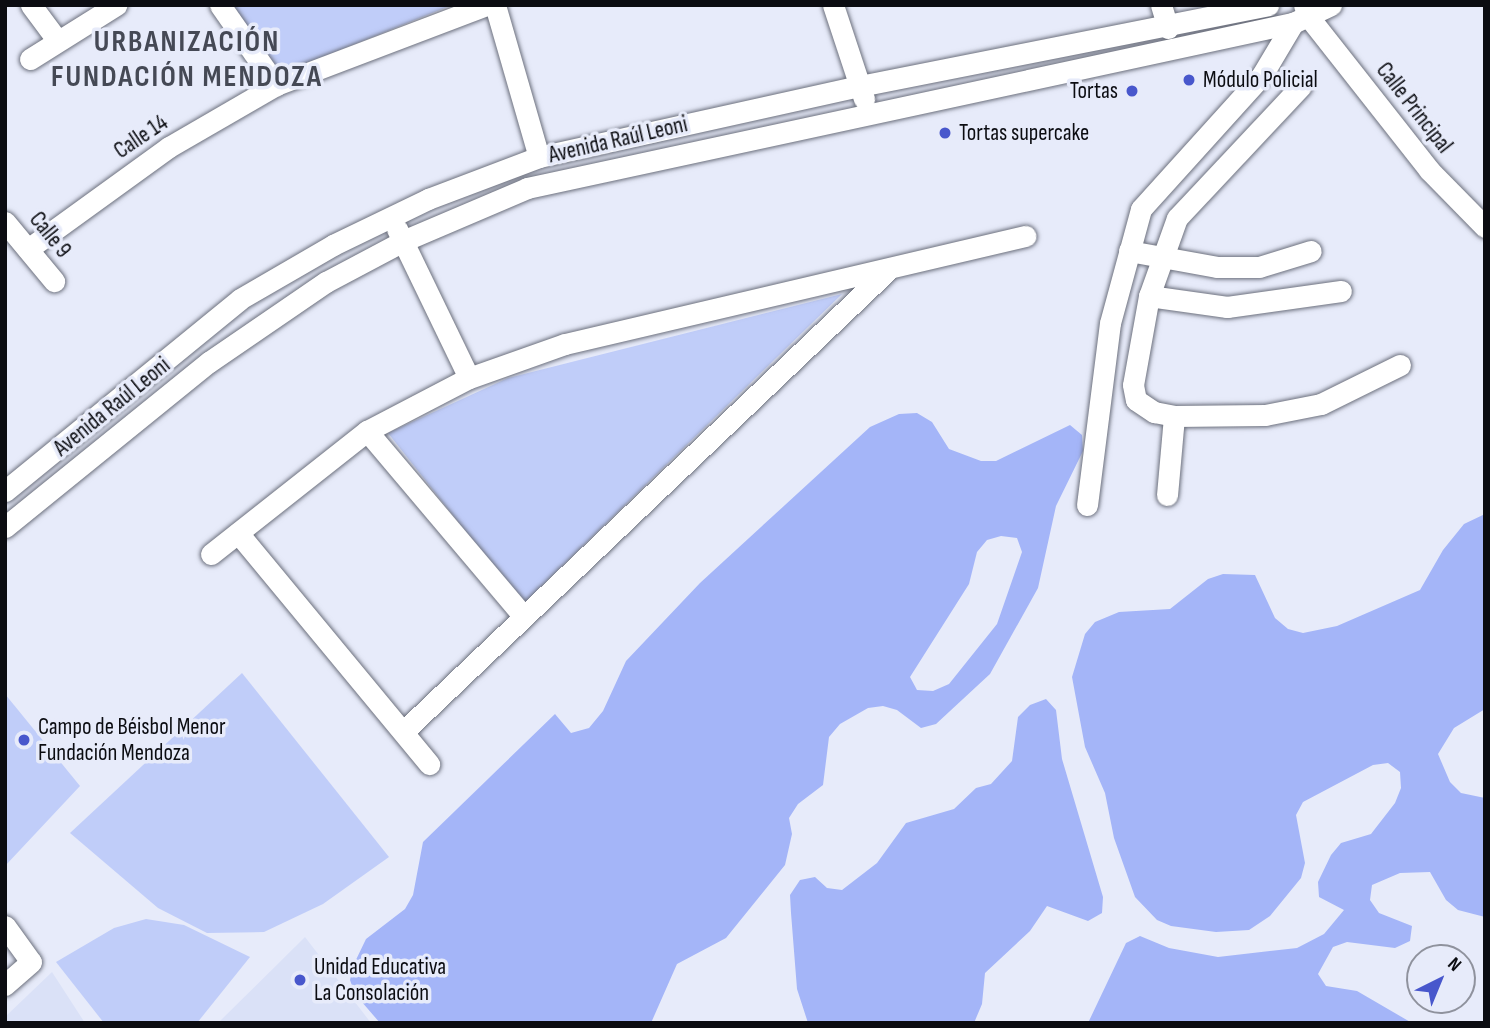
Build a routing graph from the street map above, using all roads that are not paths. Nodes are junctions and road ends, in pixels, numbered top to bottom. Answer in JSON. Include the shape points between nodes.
{"nodes":[{"id":1,"x":31,"y":5,"type":"edge"},
{"id":2,"x":117,"y":5,"type":"edge"},
{"id":3,"x":220,"y":5,"type":"edge"},
{"id":4,"x":487,"y":5,"type":"edge"},
{"id":5,"x":495,"y":5,"type":"edge"},
{"id":6,"x":833,"y":5,"type":"edge"},
{"id":7,"x":1161,"y":5,"type":"edge"},
{"id":8,"x":1268,"y":5,"type":"edge"},
{"id":9,"x":1331,"y":5,"type":"edge"},
{"id":10,"x":1302,"y":15,"type":"edge"},
{"id":11,"x":1168,"y":28,"type":"junction"},
{"id":12,"x":57,"y":40,"type":"junction"},
{"id":13,"x":30,"y":59,"type":"dead end"},
{"id":14,"x":276,"y":85,"type":"junction"},
{"id":15,"x":860,"y":86,"type":"junction"},
{"id":16,"x":1301,"y":86,"type":"dead end"},
{"id":17,"x":869,"y":115,"type":"junction"},
{"id":18,"x":539,"y":157,"type":"junction"},
{"id":19,"x":390,"y":216,"type":"junction"},
{"id":20,"x":5,"y":222,"type":"edge"},
{"id":21,"x":1485,"y":227,"type":"edge"},
{"id":22,"x":1026,"y":236,"type":"dead end"},
{"id":23,"x":403,"y":241,"type":"junction"},
{"id":24,"x":28,"y":249,"type":"junction"},
{"id":25,"x":1129,"y":251,"type":"junction"},
{"id":26,"x":1311,"y":251,"type":"dead end"},
{"id":27,"x":1162,"y":256,"type":"junction"},
{"id":28,"x":890,"y":269,"type":"junction"},
{"id":29,"x":54,"y":281,"type":"dead end"},
{"id":30,"x":1340,"y":291,"type":"dead end"},
{"id":31,"x":1149,"y":296,"type":"junction"},
{"id":32,"x":1400,"y":365,"type":"dead end"},
{"id":33,"x":468,"y":378,"type":"junction"},
{"id":34,"x":1174,"y":416,"type":"junction"},
{"id":35,"x":367,"y":431,"type":"junction"},
{"id":36,"x":6,"y":490,"type":"edge"},
{"id":37,"x":1167,"y":495,"type":"dead end"},
{"id":38,"x":1087,"y":505,"type":"dead end"},
{"id":39,"x":25,"y":512,"type":"junction"},
{"id":40,"x":5,"y":527,"type":"edge"},
{"id":41,"x":238,"y":533,"type":"junction"},
{"id":42,"x":211,"y":554,"type":"dead end"},
{"id":43,"x":524,"y":617,"type":"junction"},
{"id":44,"x":403,"y":732,"type":"junction"},
{"id":45,"x":429,"y":764,"type":"dead end"},
{"id":46,"x":5,"y":926,"type":"edge"},
{"id":47,"x":5,"y":985,"type":"edge"}],
"edges":[{"from":1,"to":12,"type":"street"},
{"from":2,"to":12,"type":"street"},
{"from":3,"to":14,"type":"street"},
{"from":4,"to":14,"type":"street","name":"Calle 14"},
{"from":5,"to":18,"type":"street"},
{"from":6,"to":15,"type":"street"},
{"from":7,"to":11,"type":"street"},
{"from":8,"to":11,"type":"street","name":"Avenida Raúl Leoni"},
{"from":9,"to":10,"type":"street","name":"Avenida Raúl Leoni"},
{"from":10,"to":17,"type":"street","name":"Avenida Raúl Leoni"},
{"from":10,"to":21,"type":"street","name":"Calle Principal","via":[[1429,170]]},
{"from":10,"to":25,"type":"street","via":[[1262,75],[1141,209]]},
{"from":11,"to":15,"type":"street","name":"Avenida Raúl Leoni"},
{"from":12,"to":13,"type":"street"},
{"from":14,"to":24,"type":"street","name":"Calle 14","via":[[169,147]]},
{"from":15,"to":17,"type":"street"},
{"from":15,"to":18,"type":"street","name":"Avenida Raúl Leoni"},
{"from":16,"to":27,"type":"street","via":[[1185,207]]},
{"from":17,"to":23,"type":"street","name":"Avenida Raúl Leoni","via":[[527,188]]},
{"from":18,"to":19,"type":"street","name":"Avenida Raúl Leoni"},
{"from":19,"to":23,"type":"street"},
{"from":19,"to":36,"type":"street","name":"Avenida Raúl Leoni","via":[[240,299]]},
{"from":20,"to":24,"type":"street","name":"Calle 9"},
{"from":22,"to":28,"type":"street"},
{"from":23,"to":33,"type":"street"},
{"from":23,"to":39,"type":"street","name":"Avenida Raúl Leoni","via":[[326,282],[209,362]]},
{"from":24,"to":29,"type":"street","name":"Calle 9"},
{"from":25,"to":27,"type":"street"},
{"from":25,"to":38,"type":"street","via":[[1110,323]]},
{"from":26,"to":27,"type":"street","via":[[1259,267],[1217,267]]},
{"from":27,"to":31,"type":"street"},
{"from":28,"to":33,"type":"street","via":[[565,344]]},
{"from":28,"to":43,"type":"street"},
{"from":30,"to":31,"type":"street","via":[[1227,307]]},
{"from":31,"to":34,"type":"street","via":[[1133,385],[1136,400],[1154,412]]},
{"from":32,"to":34,"type":"street","via":[[1321,404],[1265,415]]},
{"from":33,"to":35,"type":"street"},
{"from":34,"to":37,"type":"street"},
{"from":35,"to":41,"type":"street"},
{"from":35,"to":43,"type":"street"},
{"from":36,"to":39,"type":"street"},
{"from":39,"to":40,"type":"street","name":"Avenida Raúl Leoni"},
{"from":41,"to":42,"type":"street"},
{"from":41,"to":44,"type":"street"},
{"from":43,"to":44,"type":"street"},
{"from":44,"to":45,"type":"street"},
{"from":46,"to":47,"type":"street","via":[[31,962]]}]}
